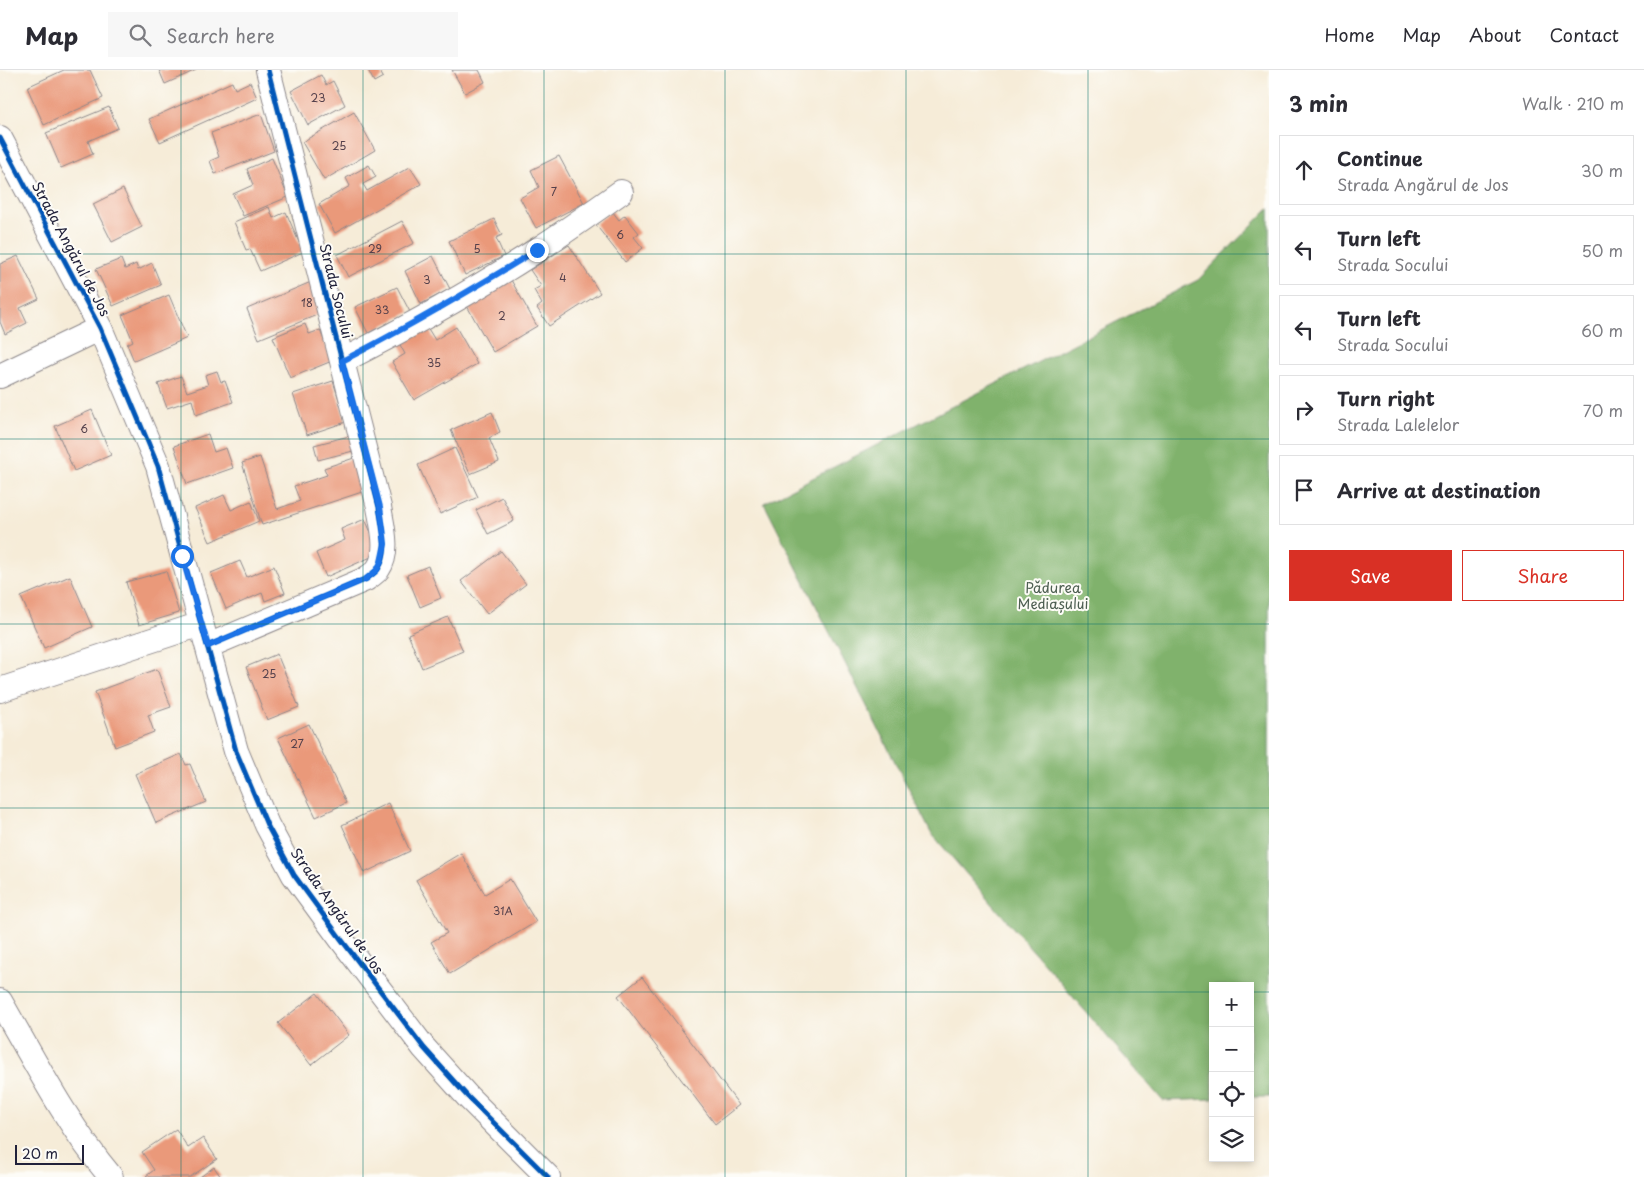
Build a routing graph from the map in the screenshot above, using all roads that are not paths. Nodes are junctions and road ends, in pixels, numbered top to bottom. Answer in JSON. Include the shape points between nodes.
{"nodes":[{"id":1,"x":275,"y":73,"type":"edge"},
{"id":2,"x":0,"y":138,"type":"edge"},
{"id":3,"x":622,"y":192,"type":"dead end"},
{"id":4,"x":100,"y":328,"type":"junction"},
{"id":5,"x":342,"y":361,"type":"junction"},
{"id":6,"x":0,"y":376,"type":"edge"},
{"id":7,"x":204,"y":635,"type":"junction"},
{"id":8,"x":0,"y":690,"type":"edge"},
{"id":9,"x":0,"y":1001,"type":"edge"},
{"id":10,"x":111,"y":1177,"type":"edge"},
{"id":11,"x":548,"y":1177,"type":"edge"}],
"edges":[{"from":1,"to":5,"type":"street","name":"Strada Socului"},
{"from":2,"to":4,"type":"street","name":"Strada Angărul de Jos"},
{"from":3,"to":5,"type":"street","via":[[472,290]]},
{"from":4,"to":6,"type":"street"},
{"from":4,"to":7,"type":"street","name":"Strada Angărul de Jos","via":[[158,466]]},
{"from":5,"to":7,"type":"street","name":"Strada Socului","via":[[380,507],[385,544],[377,570],[366,579]]},
{"from":7,"to":8,"type":"street","name":"Strada Socului"},
{"from":7,"to":11,"type":"street","name":"Strada Angărul de Jos","via":[[236,751],[267,825],[294,874],[424,1048]]},
{"from":9,"to":10,"type":"street","via":[[93,1156]]}]}
